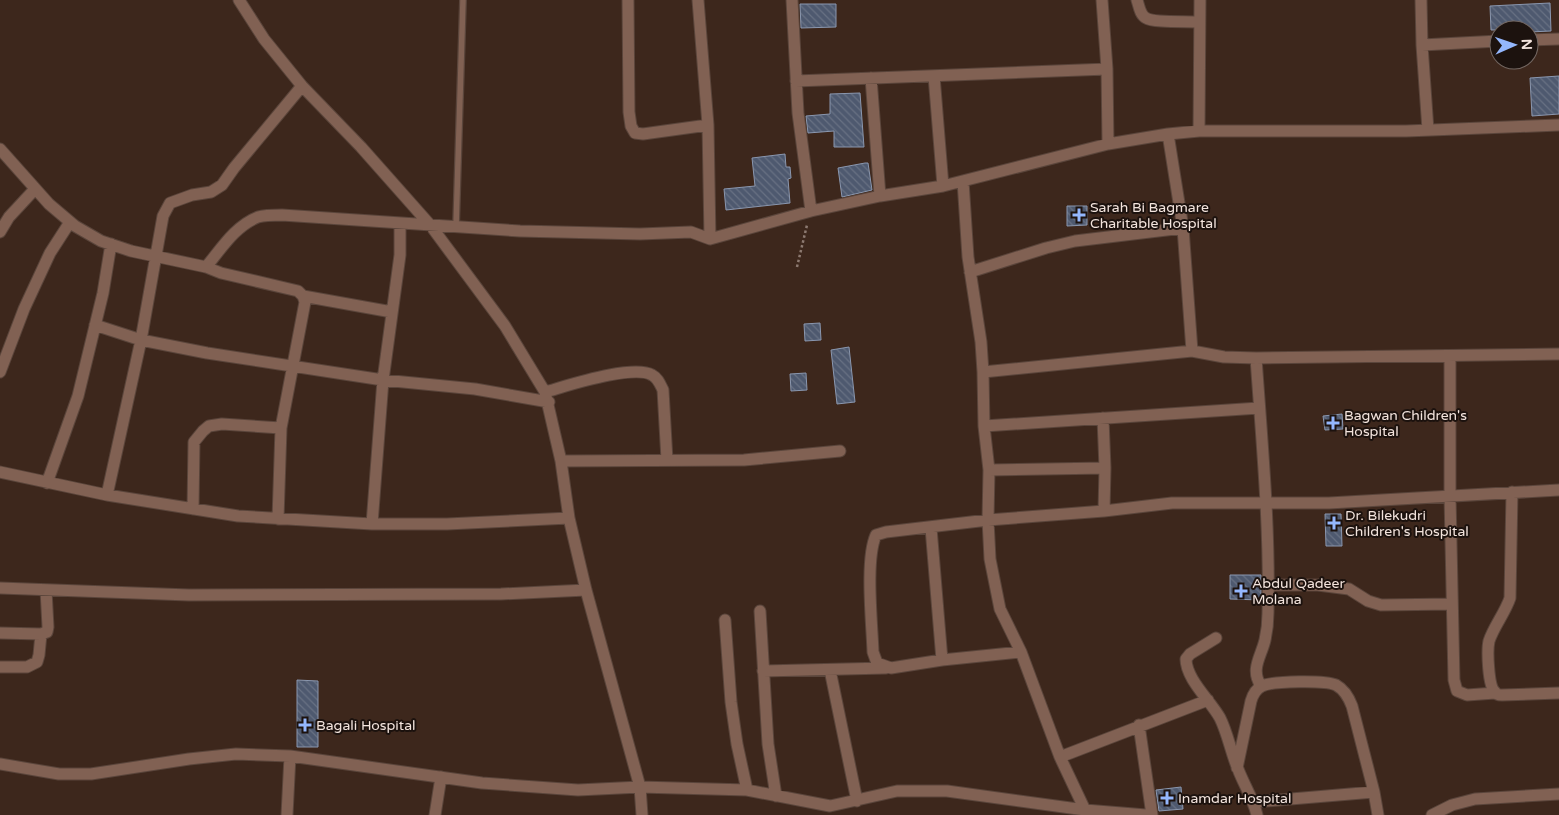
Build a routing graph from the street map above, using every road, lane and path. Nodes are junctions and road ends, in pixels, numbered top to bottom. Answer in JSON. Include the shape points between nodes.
{"nodes":[{"id":1,"x":239,"y":0,"type":"edge"},
{"id":2,"x":463,"y":0,"type":"edge"},
{"id":3,"x":628,"y":0,"type":"edge"},
{"id":4,"x":698,"y":0,"type":"edge"},
{"id":5,"x":792,"y":0,"type":"edge"},
{"id":6,"x":1102,"y":0,"type":"edge"},
{"id":7,"x":1137,"y":0,"type":"edge"},
{"id":8,"x":1200,"y":0,"type":"edge"},
{"id":9,"x":1421,"y":0,"type":"edge"},
{"id":10,"x":1199,"y":22,"type":"junction"},
{"id":11,"x":1559,"y":38,"type":"edge"},
{"id":12,"x":1539,"y":39,"type":"edge"},
{"id":13,"x":1489,"y":42,"type":"edge"},
{"id":14,"x":1422,"y":45,"type":"junction"},
{"id":15,"x":1107,"y":69,"type":"junction"},
{"id":16,"x":934,"y":76,"type":"junction"},
{"id":17,"x":871,"y":78,"type":"junction"},
{"id":18,"x":796,"y":81,"type":"junction"},
{"id":19,"x":302,"y":86,"type":"junction"},
{"id":20,"x":708,"y":125,"type":"junction"},
{"id":21,"x":1559,"y":125,"type":"edge"},
{"id":22,"x":1428,"y":130,"type":"junction"},
{"id":23,"x":1199,"y":131,"type":"junction"},
{"id":24,"x":1168,"y":134,"type":"junction"},
{"id":25,"x":1108,"y":144,"type":"junction"},
{"id":26,"x":0,"y":150,"type":"edge"},
{"id":27,"x":963,"y":181,"type":"junction"},
{"id":28,"x":943,"y":186,"type":"junction"},
{"id":29,"x":35,"y":189,"type":"junction"},
{"id":30,"x":880,"y":196,"type":"junction"},
{"id":31,"x":811,"y":211,"type":"junction"},
{"id":32,"x":70,"y":222,"type":"junction"},
{"id":33,"x":400,"y":224,"type":"junction"},
{"id":34,"x":431,"y":226,"type":"junction"},
{"id":35,"x":456,"y":227,"type":"junction"},
{"id":36,"x":1183,"y":228,"type":"junction"},
{"id":37,"x":0,"y":232,"type":"edge"},
{"id":38,"x":710,"y":239,"type":"junction"},
{"id":39,"x":111,"y":244,"type":"junction"},
{"id":40,"x":157,"y":256,"type":"junction"},
{"id":41,"x":206,"y":267,"type":"junction"},
{"id":42,"x":797,"y":267,"type":"dead end"},
{"id":43,"x":970,"y":272,"type":"junction"},
{"id":44,"x":303,"y":296,"type":"junction"},
{"id":45,"x":392,"y":312,"type":"junction"},
{"id":46,"x":95,"y":325,"type":"junction"},
{"id":47,"x":141,"y":340,"type":"junction"},
{"id":48,"x":1192,"y":351,"type":"junction"},
{"id":49,"x":1559,"y":354,"type":"edge"},
{"id":50,"x":1450,"y":356,"type":"junction"},
{"id":51,"x":1256,"y":358,"type":"junction"},
{"id":52,"x":292,"y":365,"type":"junction"},
{"id":53,"x":0,"y":372,"type":"edge"},
{"id":54,"x":983,"y":372,"type":"junction"},
{"id":55,"x":383,"y":380,"type":"junction"},
{"id":56,"x":547,"y":397,"type":"junction"},
{"id":57,"x":1259,"y":408,"type":"junction"},
{"id":58,"x":1103,"y":418,"type":"junction"},
{"id":59,"x":984,"y":426,"type":"junction"},
{"id":60,"x":281,"y":428,"type":"junction"},
{"id":61,"x":840,"y":451,"type":"dead end"},
{"id":62,"x":667,"y":460,"type":"junction"},
{"id":63,"x":561,"y":461,"type":"junction"},
{"id":64,"x":1105,"y":468,"type":"junction"},
{"id":65,"x":989,"y":470,"type":"junction"},
{"id":66,"x":0,"y":472,"type":"edge"},
{"id":67,"x":48,"y":482,"type":"junction"},
{"id":68,"x":1559,"y":490,"type":"edge"},
{"id":69,"x":1512,"y":492,"type":"junction"},
{"id":70,"x":107,"y":495,"type":"junction"},
{"id":71,"x":1450,"y":496,"type":"junction"},
{"id":72,"x":1266,"y":503,"type":"junction"},
{"id":73,"x":193,"y":509,"type":"junction"},
{"id":74,"x":1104,"y":512,"type":"junction"},
{"id":75,"x":569,"y":518,"type":"junction"},
{"id":76,"x":278,"y":519,"type":"junction"},
{"id":77,"x":988,"y":520,"type":"junction"},
{"id":78,"x":372,"y":524,"type":"junction"},
{"id":79,"x":931,"y":528,"type":"junction"},
{"id":80,"x":1269,"y":585,"type":"junction"},
{"id":81,"x":0,"y":588,"type":"edge"},
{"id":82,"x":46,"y":590,"type":"junction"},
{"id":83,"x":586,"y":590,"type":"junction"},
{"id":84,"x":1452,"y":604,"type":"junction"},
{"id":85,"x":760,"y":611,"type":"dead end"},
{"id":86,"x":725,"y":620,"type":"dead end"},
{"id":87,"x":0,"y":633,"type":"edge"},
{"id":88,"x":41,"y":634,"type":"junction"},
{"id":89,"x":1216,"y":638,"type":"dead end"},
{"id":90,"x":1020,"y":652,"type":"junction"},
{"id":91,"x":942,"y":660,"type":"junction"},
{"id":92,"x":0,"y":667,"type":"edge"},
{"id":93,"x":891,"y":668,"type":"junction"},
{"id":94,"x":830,"y":670,"type":"junction"},
{"id":95,"x":763,"y":671,"type":"junction"},
{"id":96,"x":1261,"y":686,"type":"junction"},
{"id":97,"x":1495,"y":693,"type":"junction"},
{"id":98,"x":1559,"y":693,"type":"edge"},
{"id":99,"x":1208,"y":700,"type":"junction"},
{"id":100,"x":1139,"y":725,"type":"junction"},
{"id":101,"x":290,"y":756,"type":"junction"},
{"id":102,"x":1060,"y":756,"type":"junction"},
{"id":103,"x":0,"y":764,"type":"edge"},
{"id":104,"x":1237,"y":768,"type":"junction"},
{"id":105,"x":441,"y":777,"type":"junction"},
{"id":106,"x":640,"y":787,"type":"junction"},
{"id":107,"x":747,"y":790,"type":"junction"},
{"id":108,"x":1374,"y":792,"type":"junction"},
{"id":109,"x":1559,"y":794,"type":"edge"},
{"id":110,"x":776,"y":796,"type":"junction"},
{"id":111,"x":856,"y":801,"type":"junction"},
{"id":112,"x":1254,"y":802,"type":"junction"},
{"id":113,"x":830,"y":806,"type":"junction"},
{"id":114,"x":1085,"y":812,"type":"edge"},
{"id":115,"x":287,"y":815,"type":"edge"},
{"id":116,"x":435,"y":815,"type":"edge"},
{"id":117,"x":642,"y":815,"type":"edge"},
{"id":118,"x":818,"y":815,"type":"edge"},
{"id":119,"x":1146,"y":815,"type":"edge"},
{"id":120,"x":1152,"y":815,"type":"edge"},
{"id":121,"x":1257,"y":815,"type":"edge"},
{"id":122,"x":1378,"y":815,"type":"edge"},
{"id":123,"x":1432,"y":815,"type":"edge"}],
"edges":[{"from":1,"to":19,"type":"street"},
{"from":2,"to":35,"type":"lane"},
{"from":3,"to":20,"type":"street","via":[[628,112],[635,133]]},
{"from":4,"to":20,"type":"street"},
{"from":5,"to":18,"type":"street"},
{"from":6,"to":15,"type":"street"},
{"from":7,"to":10,"type":"street","via":[[1146,18]]},
{"from":8,"to":10,"type":"street"},
{"from":9,"to":14,"type":"street"},
{"from":10,"to":23,"type":"street"},
{"from":11,"to":12,"type":"street"},
{"from":13,"to":14,"type":"street"},
{"from":14,"to":22,"type":"street"},
{"from":15,"to":16,"type":"street"},
{"from":15,"to":25,"type":"street"},
{"from":16,"to":17,"type":"street"},
{"from":16,"to":28,"type":"street"},
{"from":17,"to":18,"type":"street"},
{"from":17,"to":30,"type":"street"},
{"from":18,"to":31,"type":"street"},
{"from":19,"to":34,"type":"street"},
{"from":19,"to":40,"type":"street","via":[[222,185],[211,192],[170,202],[163,216]]},
{"from":20,"to":38,"type":"street"},
{"from":21,"to":22,"type":"street"},
{"from":22,"to":23,"type":"street"},
{"from":23,"to":24,"type":"street"},
{"from":24,"to":25,"type":"street"},
{"from":24,"to":36,"type":"street"},
{"from":25,"to":27,"type":"street"},
{"from":26,"to":29,"type":"street"},
{"from":27,"to":28,"type":"street"},
{"from":27,"to":43,"type":"street"},
{"from":28,"to":30,"type":"street"},
{"from":29,"to":32,"type":"street"},
{"from":29,"to":37,"type":"street"},
{"from":30,"to":31,"type":"street"},
{"from":31,"to":38,"type":"street"},
{"from":31,"to":42,"type":"path"},
{"from":32,"to":39,"type":"street","via":[[100,241]]},
{"from":32,"to":53,"type":"street","via":[[46,261]]},
{"from":33,"to":34,"type":"street"},
{"from":33,"to":41,"type":"street","via":[[282,215],[260,217],[247,222],[230,237]]},
{"from":33,"to":45,"type":"street","via":[[400,255]]},
{"from":34,"to":35,"type":"street"},
{"from":34,"to":56,"type":"street","via":[[505,326]]},
{"from":35,"to":38,"type":"street","via":[[640,234],[691,232]]},
{"from":36,"to":43,"type":"street","via":[[1076,241]]},
{"from":36,"to":48,"type":"street"},
{"from":39,"to":40,"type":"street"},
{"from":39,"to":46,"type":"street"},
{"from":40,"to":41,"type":"street"},
{"from":40,"to":47,"type":"street"},
{"from":41,"to":44,"type":"street","via":[[298,291]]},
{"from":43,"to":54,"type":"street"},
{"from":44,"to":45,"type":"street"},
{"from":44,"to":52,"type":"street","via":[[305,302]]},
{"from":45,"to":55,"type":"street"},
{"from":46,"to":47,"type":"street"},
{"from":46,"to":67,"type":"street","via":[[78,396]]},
{"from":47,"to":52,"type":"street"},
{"from":47,"to":70,"type":"street"},
{"from":48,"to":51,"type":"street"},
{"from":48,"to":54,"type":"street"},
{"from":49,"to":50,"type":"street"},
{"from":50,"to":51,"type":"street"},
{"from":50,"to":71,"type":"street"},
{"from":51,"to":57,"type":"street"},
{"from":52,"to":55,"type":"street"},
{"from":52,"to":60,"type":"street"},
{"from":54,"to":59,"type":"street"},
{"from":55,"to":56,"type":"street"},
{"from":55,"to":78,"type":"street"},
{"from":56,"to":62,"type":"street","via":[[616,374],[642,372],[652,375],[662,390]]},
{"from":56,"to":63,"type":"street"},
{"from":57,"to":58,"type":"street"},
{"from":57,"to":72,"type":"street"},
{"from":58,"to":59,"type":"street"},
{"from":58,"to":64,"type":"street"},
{"from":59,"to":65,"type":"street"},
{"from":60,"to":73,"type":"street","via":[[222,424],[208,426],[202,431],[194,442]]},
{"from":60,"to":76,"type":"street"},
{"from":61,"to":62,"type":"street","via":[[744,460]]},
{"from":62,"to":63,"type":"street"},
{"from":63,"to":75,"type":"street"},
{"from":64,"to":65,"type":"street"},
{"from":64,"to":74,"type":"street"},
{"from":65,"to":77,"type":"street"},
{"from":66,"to":67,"type":"street"},
{"from":67,"to":70,"type":"street"},
{"from":68,"to":69,"type":"street"},
{"from":69,"to":71,"type":"street"},
{"from":69,"to":97,"type":"street","via":[[1510,598],[1489,643],[1488,664]]},
{"from":70,"to":73,"type":"street"},
{"from":71,"to":72,"type":"street"},
{"from":71,"to":84,"type":"street"},
{"from":72,"to":74,"type":"street","via":[[1172,503]]},
{"from":72,"to":80,"type":"street"},
{"from":73,"to":76,"type":"street"},
{"from":74,"to":77,"type":"street"},
{"from":75,"to":78,"type":"street"},
{"from":75,"to":83,"type":"street"},
{"from":76,"to":78,"type":"street"},
{"from":77,"to":79,"type":"street"},
{"from":77,"to":90,"type":"street","via":[[990,559],[1000,609]]},
{"from":79,"to":91,"type":"street"},
{"from":79,"to":93,"type":"street","via":[[886,532],[876,535],[872,544],[873,652],[877,663]]},
{"from":80,"to":84,"type":"street","via":[[1349,589],[1381,605]]},
{"from":80,"to":96,"type":"street","via":[[1265,640],[1256,665],[1256,678]]},
{"from":81,"to":82,"type":"street"},
{"from":82,"to":83,"type":"street","via":[[189,595],[501,594]]},
{"from":82,"to":88,"type":"street","via":[[48,627],[47,632]]},
{"from":83,"to":106,"type":"street"},
{"from":84,"to":97,"type":"street","via":[[1457,690],[1466,696]]},
{"from":85,"to":95,"type":"street"},
{"from":86,"to":107,"type":"street","via":[[731,702]]},
{"from":87,"to":88,"type":"street"},
{"from":88,"to":92,"type":"street","via":[[37,662],[27,667]]},
{"from":89,"to":99,"type":"street","via":[[1186,659],[1190,675]]},
{"from":90,"to":91,"type":"street"},
{"from":90,"to":102,"type":"street"},
{"from":91,"to":93,"type":"street"},
{"from":93,"to":94,"type":"street"},
{"from":94,"to":95,"type":"street"},
{"from":94,"to":111,"type":"street"},
{"from":95,"to":110,"type":"street","via":[[768,744]]},
{"from":96,"to":104,"type":"street","via":[[1251,701]]},
{"from":96,"to":108,"type":"street","via":[[1323,682],[1336,685],[1347,695]]},
{"from":97,"to":98,"type":"street"},
{"from":99,"to":100,"type":"street"},
{"from":99,"to":104,"type":"street","via":[[1220,719]]},
{"from":100,"to":102,"type":"street"},
{"from":100,"to":120,"type":"street"},
{"from":101,"to":103,"type":"street","via":[[236,754],[91,774],[59,774]]},
{"from":101,"to":105,"type":"street"},
{"from":101,"to":115,"type":"street"},
{"from":102,"to":114,"type":"street"},
{"from":104,"to":112,"type":"street"},
{"from":105,"to":106,"type":"street","via":[[578,790]]},
{"from":105,"to":116,"type":"street"},
{"from":106,"to":107,"type":"street"},
{"from":106,"to":117,"type":"street"},
{"from":107,"to":110,"type":"street"},
{"from":108,"to":112,"type":"street"},
{"from":108,"to":122,"type":"street"},
{"from":109,"to":123,"type":"street","via":[[1475,799]]},
{"from":110,"to":113,"type":"street"},
{"from":111,"to":113,"type":"street"},
{"from":111,"to":114,"type":"street","via":[[897,791],[947,791]]},
{"from":112,"to":121,"type":"street"},
{"from":113,"to":118,"type":"street"},
{"from":114,"to":119,"type":"street"}]}
